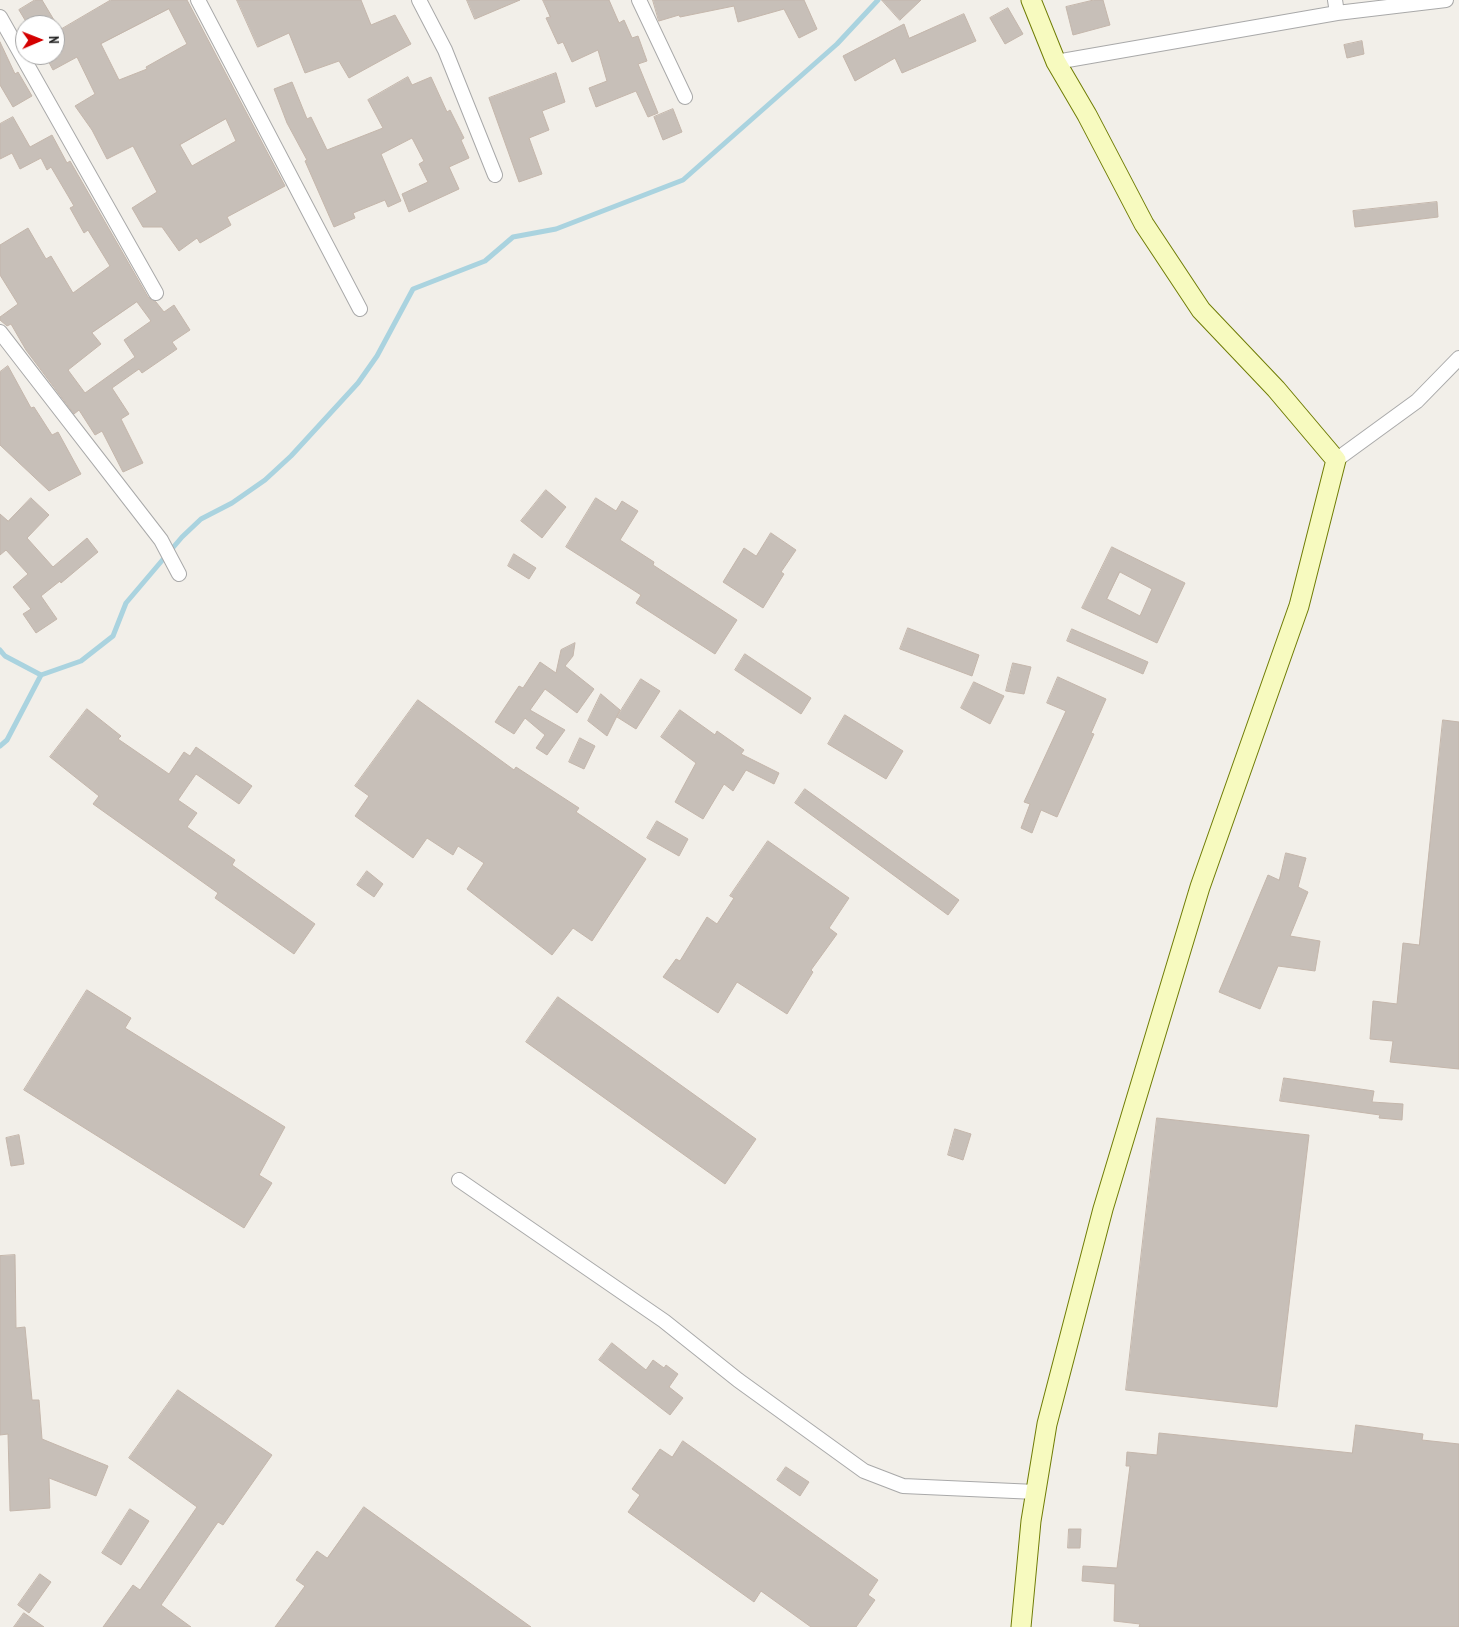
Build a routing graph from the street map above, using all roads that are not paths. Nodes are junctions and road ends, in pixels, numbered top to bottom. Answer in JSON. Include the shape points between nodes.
{"nodes":[{"id":1,"x":198,"y":0,"type":"edge"},
{"id":2,"x":419,"y":0,"type":"edge"},
{"id":3,"x":639,"y":0,"type":"edge"},
{"id":4,"x":1031,"y":0,"type":"edge"},
{"id":5,"x":1446,"y":0,"type":"edge"},
{"id":6,"x":1336,"y":6,"type":"edge"},
{"id":7,"x":0,"y":17,"type":"edge"},
{"id":8,"x":1056,"y":62,"type":"junction"},
{"id":9,"x":685,"y":98,"type":"dead end"},
{"id":10,"x":495,"y":175,"type":"dead end"},
{"id":11,"x":156,"y":292,"type":"dead end"},
{"id":12,"x":360,"y":309,"type":"dead end"},
{"id":13,"x":0,"y":332,"type":"edge"},
{"id":14,"x":1459,"y":358,"type":"edge"},
{"id":15,"x":1336,"y":460,"type":"junction"},
{"id":16,"x":178,"y":574,"type":"dead end"},
{"id":17,"x":459,"y":1180,"type":"dead end"},
{"id":18,"x":1036,"y":1492,"type":"junction"},
{"id":19,"x":1021,"y":1627,"type":"edge"}],
"edges":[{"from":1,"to":12,"type":"street"},
{"from":2,"to":10,"type":"street","via":[[445,50]]},
{"from":3,"to":9,"type":"street"},
{"from":4,"to":8,"type":"street"},
{"from":5,"to":6,"type":"street"},
{"from":6,"to":8,"type":"street"},
{"from":7,"to":11,"type":"street"},
{"from":8,"to":15,"type":"street","via":[[1144,224],[1201,310],[1276,388]]},
{"from":13,"to":16,"type":"street","via":[[161,540]]},
{"from":14,"to":15,"type":"street","via":[[1417,400]]},
{"from":15,"to":18,"type":"street","via":[[1299,606],[1200,887],[1103,1209],[1047,1424]]},
{"from":17,"to":18,"type":"street","via":[[664,1321],[738,1380],[864,1471],[903,1486]]},
{"from":18,"to":19,"type":"street"}]}
